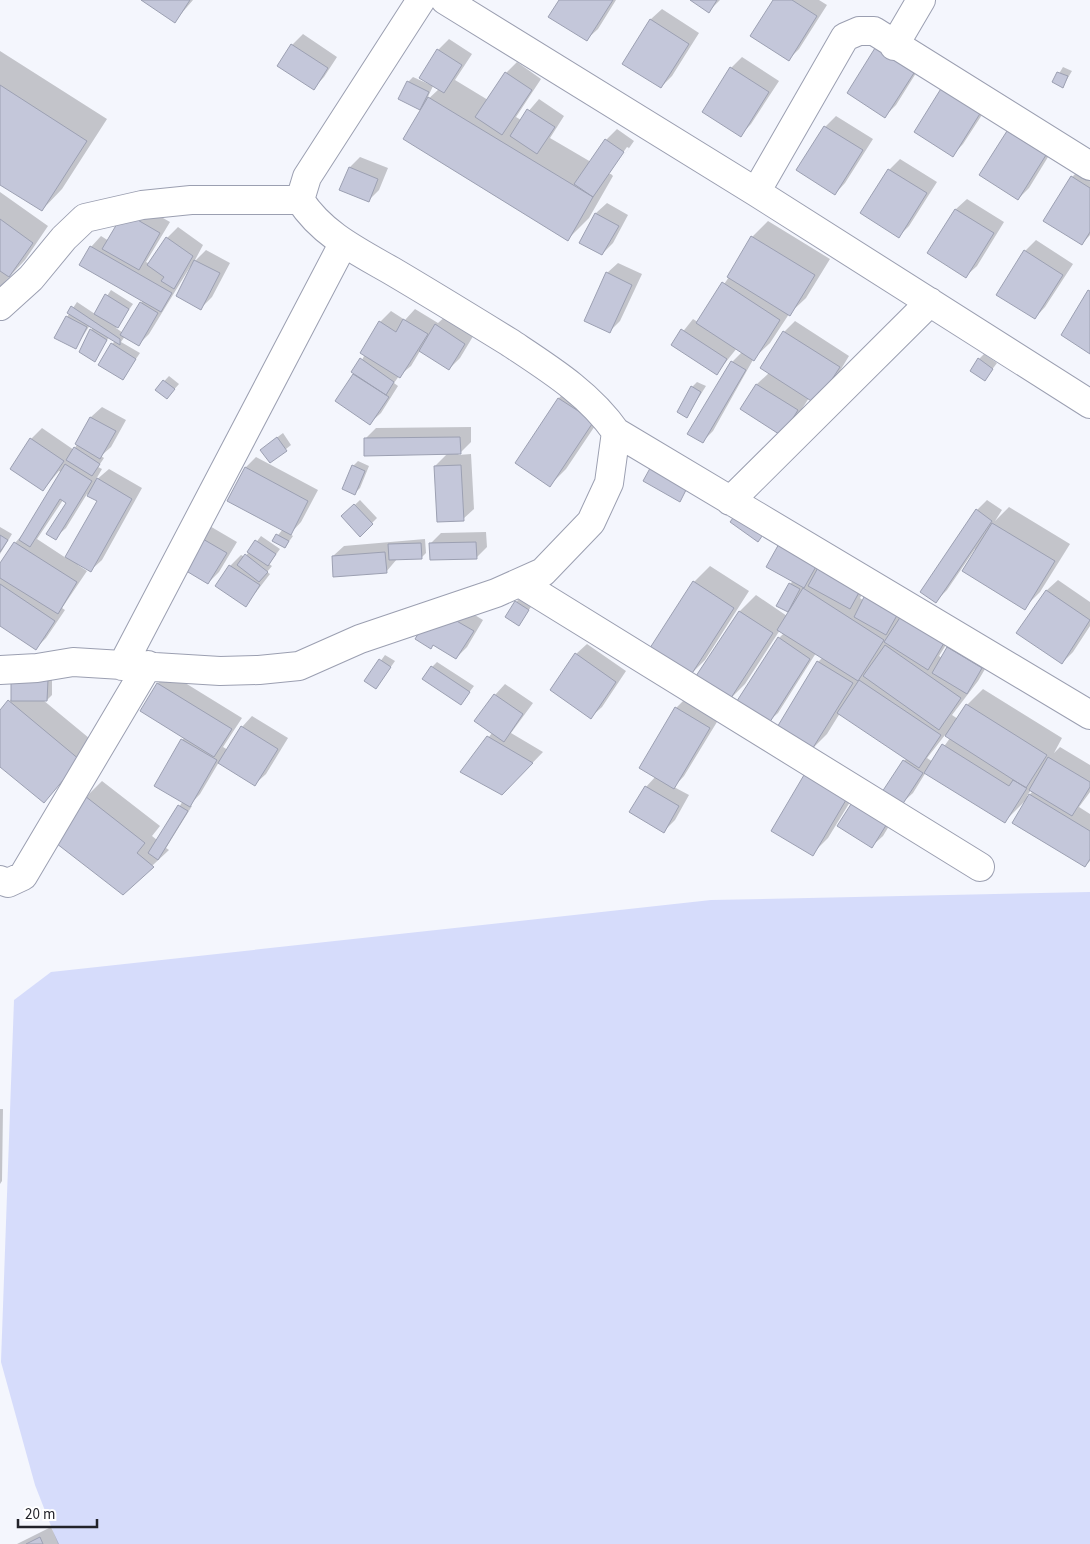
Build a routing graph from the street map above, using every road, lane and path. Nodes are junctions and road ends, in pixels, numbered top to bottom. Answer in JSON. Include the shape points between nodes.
{"nodes":[{"id":1,"x":421,"y":0,"type":"edge"},
{"id":2,"x":445,"y":0,"type":"edge"},
{"id":3,"x":921,"y":0,"type":"edge"},
{"id":4,"x":894,"y":46,"type":"junction"},
{"id":5,"x":1090,"y":166,"type":"edge"},
{"id":6,"x":756,"y":192,"type":"junction"},
{"id":7,"x":300,"y":200,"type":"junction"},
{"id":8,"x":343,"y":244,"type":"junction"},
{"id":9,"x":930,"y":302,"type":"junction"},
{"id":10,"x":0,"y":306,"type":"edge"},
{"id":11,"x":1090,"y":404,"type":"edge"},
{"id":12,"x":616,"y":432,"type":"junction"},
{"id":13,"x":730,"y":501,"type":"junction"},
{"id":14,"x":520,"y":583,"type":"junction"},
{"id":15,"x":135,"y":666,"type":"junction"},
{"id":16,"x":0,"y":670,"type":"edge"},
{"id":17,"x":1090,"y":715,"type":"edge"},
{"id":18,"x":980,"y":867,"type":"dead end"},
{"id":19,"x":0,"y":880,"type":"edge"}],
"edges":[{"from":1,"to":7,"type":"street","via":[[306,177]]},
{"from":2,"to":6,"type":"street"},
{"from":3,"to":4,"type":"street"},
{"from":4,"to":5,"type":"street"},
{"from":4,"to":6,"type":"street","via":[[874,31],[859,31],[845,37]]},
{"from":6,"to":9,"type":"street"},
{"from":7,"to":8,"type":"street","via":[[310,216]]},
{"from":7,"to":10,"type":"street","via":[[191,200],[85,218]]},
{"from":8,"to":12,"type":"street","via":[[468,316],[561,376],[606,418]]},
{"from":8,"to":15,"type":"street"},
{"from":9,"to":11,"type":"street"},
{"from":9,"to":13,"type":"street"},
{"from":12,"to":13,"type":"street"},
{"from":12,"to":14,"type":"street","via":[[609,483],[591,522],[543,572]]},
{"from":13,"to":17,"type":"street"},
{"from":14,"to":15,"type":"street","via":[[360,639],[299,666],[258,670]]},
{"from":14,"to":18,"type":"street"},
{"from":15,"to":16,"type":"street","via":[[73,662]]},
{"from":15,"to":19,"type":"street","via":[[23,876],[8,883]]}]}
